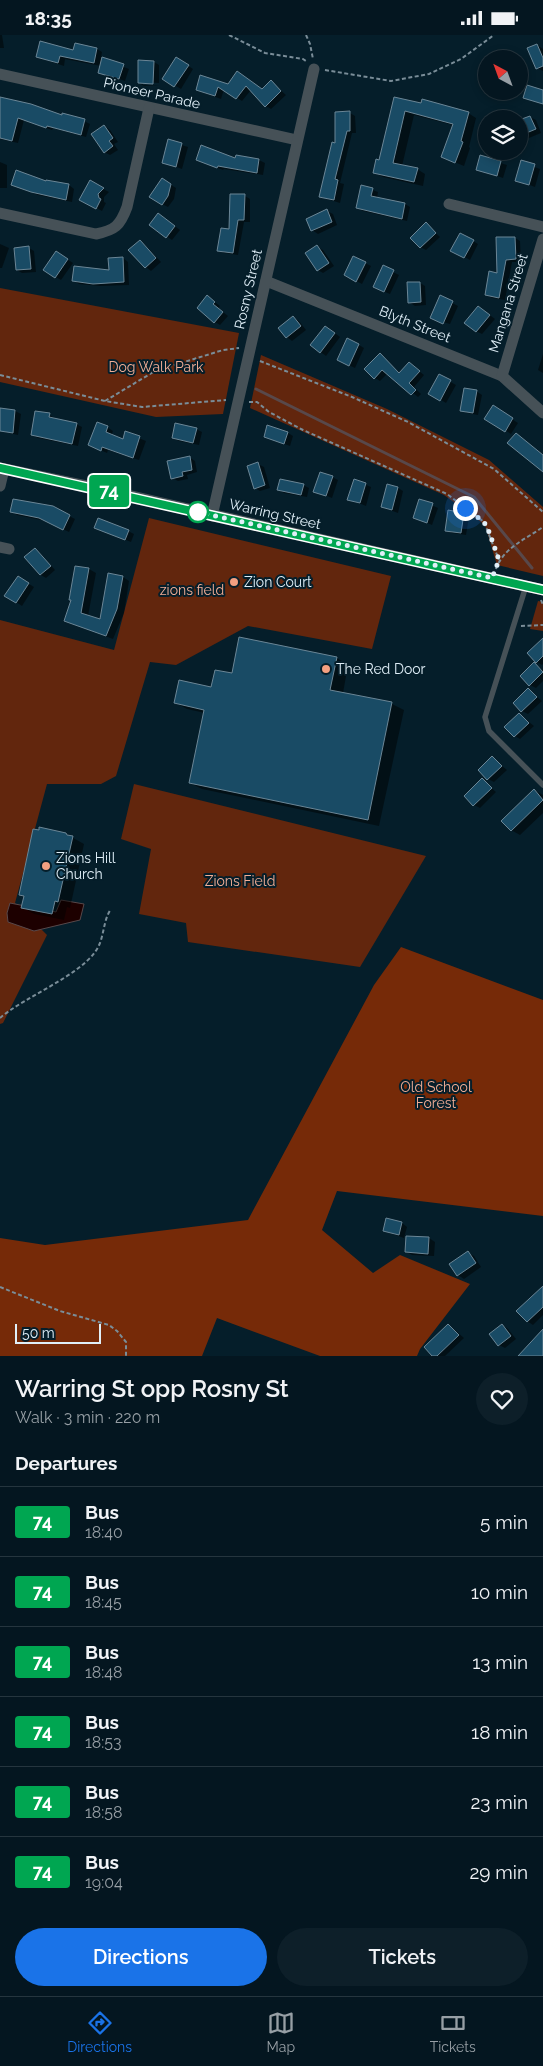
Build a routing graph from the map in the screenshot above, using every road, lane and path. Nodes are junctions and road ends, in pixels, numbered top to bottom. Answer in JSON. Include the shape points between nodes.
{"nodes":[{"id":1,"x":229,"y":35,"type":"edge"},
{"id":2,"x":306,"y":35,"type":"edge"},
{"id":3,"x":494,"y":35,"type":"edge"},
{"id":4,"x":314,"y":69,"type":"junction"},
{"id":5,"x":0,"y":74,"type":"edge"},
{"id":6,"x":149,"y":108,"type":"junction"},
{"id":7,"x":297,"y":140,"type":"junction"},
{"id":8,"x":449,"y":205,"type":"dead end"},
{"id":9,"x":0,"y":213,"type":"edge"},
{"id":10,"x":543,"y":227,"type":"edge"},
{"id":11,"x":543,"y":239,"type":"edge"},
{"id":12,"x":266,"y":281,"type":"junction"},
{"id":13,"x":249,"y":352,"type":"junction"},
{"id":14,"x":0,"y":375,"type":"edge"},
{"id":15,"x":502,"y":376,"type":"junction"},
{"id":16,"x":240,"y":397,"type":"junction"},
{"id":17,"x":105,"y":401,"type":"junction"},
{"id":18,"x":543,"y":413,"type":"edge"},
{"id":19,"x":2,"y":469,"type":"edge"},
{"id":20,"x":0,"y":486,"type":"edge"},
{"id":21,"x":543,"y":512,"type":"edge"},
{"id":22,"x":212,"y":516,"type":"junction"},
{"id":23,"x":543,"y":527,"type":"edge"},
{"id":24,"x":499,"y":560,"type":"junction"},
{"id":25,"x":492,"y":578,"type":"junction"},
{"id":26,"x":526,"y":586,"type":"junction"},
{"id":27,"x":543,"y":590,"type":"edge"},
{"id":28,"x":514,"y":625,"type":"junction"},
{"id":29,"x":543,"y":625,"type":"edge"},
{"id":30,"x":543,"y":785,"type":"edge"},
{"id":31,"x":111,"y":909,"type":"dead end"},
{"id":32,"x":0,"y":1018,"type":"edge"},
{"id":33,"x":0,"y":1287,"type":"edge"},
{"id":34,"x":126,"y":1356,"type":"edge"}],
"edges":[{"from":1,"to":4,"type":"path","via":[[265,53],[303,59]]},
{"from":2,"to":4,"type":"path"},
{"from":3,"to":4,"type":"path","via":[[461,59],[429,74],[391,81]]},
{"from":4,"to":7,"type":"street","name":"Rosny Street"},
{"from":5,"to":6,"type":"street","name":"Pioneer Parade"},
{"from":6,"to":7,"type":"street","name":"Pioneer Parade"},
{"from":6,"to":9,"type":"street","via":[[127,207],[121,222],[110,231],[96,234]]},
{"from":7,"to":12,"type":"street","name":"Rosny Street"},
{"from":8,"to":10,"type":"street"},
{"from":11,"to":15,"type":"street","name":"Mangana Street"},
{"from":12,"to":13,"type":"street","name":"Rosny Street"},
{"from":12,"to":15,"type":"street","name":"Blyth Street"},
{"from":13,"to":16,"type":"street","name":"Rosny Street"},
{"from":13,"to":17,"type":"path","via":[[223,350],[156,371]]},
{"from":13,"to":21,"type":"path","via":[[408,422],[494,469]]},
{"from":14,"to":17,"type":"path"},
{"from":15,"to":18,"type":"street","name":"Blyth Street"},
{"from":16,"to":17,"type":"path","via":[[142,407]]},
{"from":16,"to":22,"type":"street","name":"Rosny Street"},
{"from":16,"to":24,"type":"path","via":[[256,402],[303,430],[447,494],[484,522]]},
{"from":19,"to":20,"type":"street"},
{"from":19,"to":22,"type":"street","name":"Warring Street"},
{"from":22,"to":25,"type":"street","name":"Warring Street"},
{"from":23,"to":24,"type":"path"},
{"from":24,"to":25,"type":"path"},
{"from":25,"to":26,"type":"street","name":"Warring Street"},
{"from":26,"to":27,"type":"street","name":"Warring Street"},
{"from":26,"to":28,"type":"lane"},
{"from":28,"to":29,"type":"path"},
{"from":28,"to":30,"type":"lane","via":[[486,723]]},
{"from":31,"to":32,"type":"path","via":[[100,944],[93,955]]},
{"from":33,"to":34,"type":"path","via":[[60,1311],[109,1325],[126,1342]]}]}
